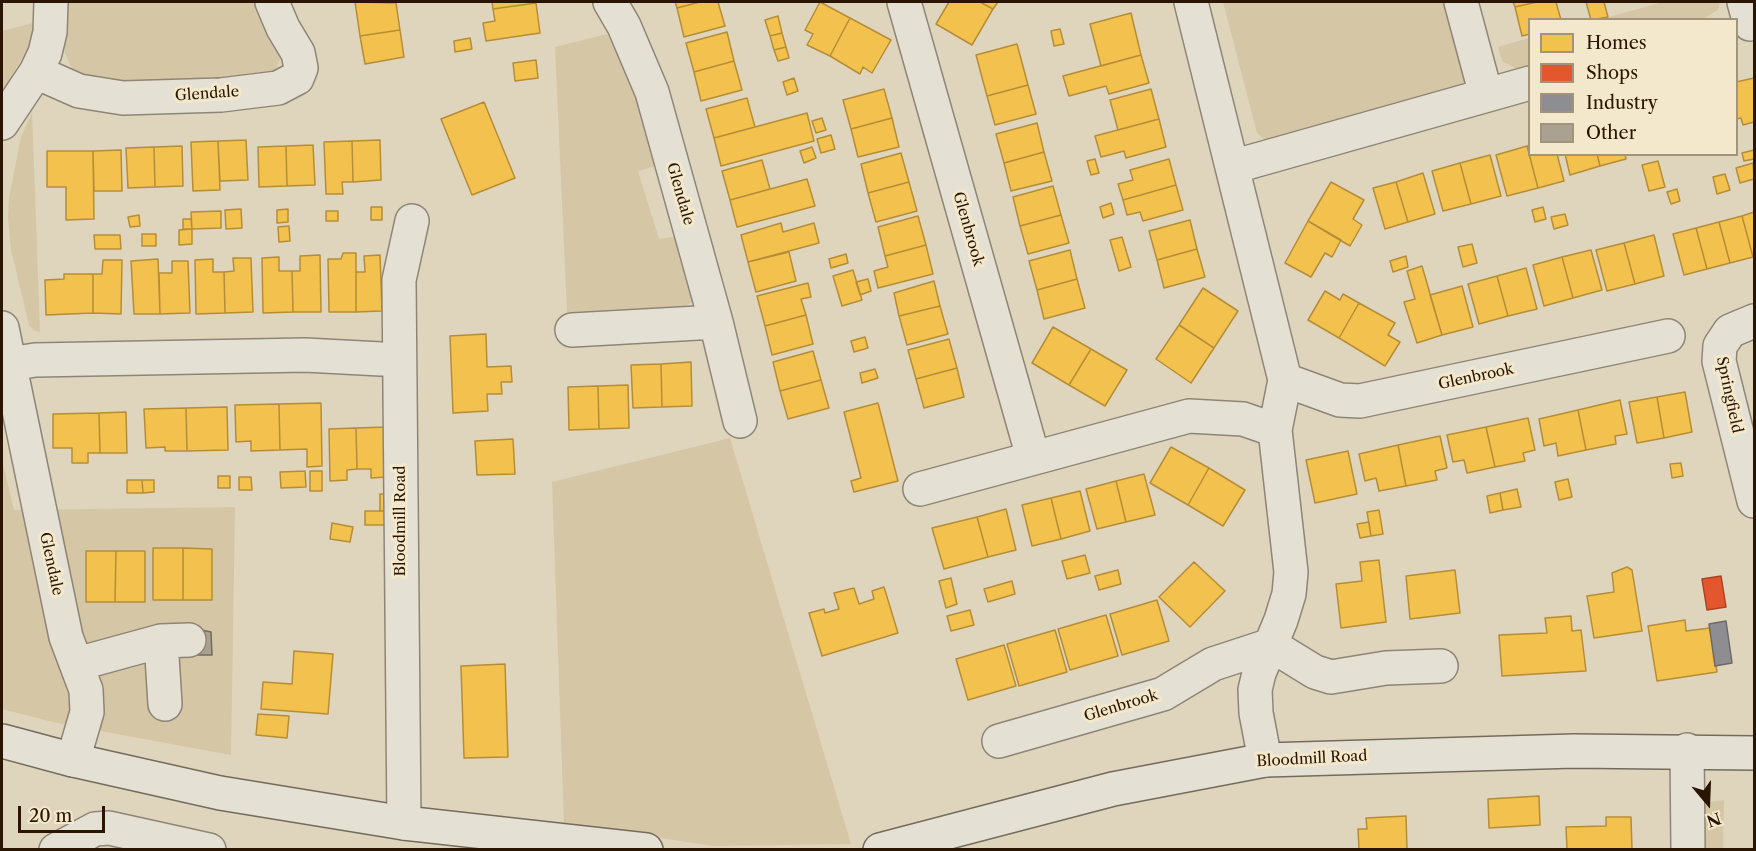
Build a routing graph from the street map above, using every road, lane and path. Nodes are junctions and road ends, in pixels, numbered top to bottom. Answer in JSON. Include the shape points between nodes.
{"nodes":[{"id":1,"x":51,"y":2,"type":"edge"},
{"id":2,"x":272,"y":2,"type":"edge"},
{"id":3,"x":609,"y":2,"type":"edge"},
{"id":4,"x":904,"y":2,"type":"edge"},
{"id":5,"x":1191,"y":2,"type":"edge"},
{"id":6,"x":1461,"y":2,"type":"edge"},
{"id":7,"x":36,"y":72,"type":"junction"},
{"id":8,"x":1528,"y":84,"type":"edge"},
{"id":9,"x":1486,"y":95,"type":"junction"},
{"id":10,"x":2,"y":123,"type":"edge"},
{"id":11,"x":1233,"y":167,"type":"junction"},
{"id":12,"x":412,"y":221,"type":"dead end"},
{"id":13,"x":1755,"y":321,"type":"edge"},
{"id":14,"x":716,"y":322,"type":"junction"},
{"id":15,"x":2,"y":328,"type":"edge"},
{"id":16,"x":572,"y":330,"type":"dead end"},
{"id":17,"x":1668,"y":336,"type":"dead end"},
{"id":18,"x":381,"y":359,"type":"dead end"},
{"id":19,"x":10,"y":364,"type":"junction"},
{"id":20,"x":1285,"y":380,"type":"junction"},
{"id":21,"x":740,"y":421,"type":"dead end"},
{"id":22,"x":1275,"y":430,"type":"junction"},
{"id":23,"x":1033,"y":457,"type":"junction"},
{"id":24,"x":920,"y":489,"type":"dead end"},
{"id":25,"x":1753,"y":492,"type":"edge"},
{"id":26,"x":1271,"y":645,"type":"junction"},
{"id":27,"x":77,"y":664,"type":"junction"},
{"id":28,"x":1441,"y":666,"type":"dead end"},
{"id":29,"x":165,"y":704,"type":"dead end"},
{"id":30,"x":2,"y":741,"type":"edge"},
{"id":31,"x":999,"y":741,"type":"dead end"},
{"id":32,"x":1687,"y":750,"type":"junction"},
{"id":33,"x":1755,"y":753,"type":"edge"},
{"id":34,"x":73,"y":760,"type":"junction"},
{"id":35,"x":1265,"y":760,"type":"junction"},
{"id":36,"x":404,"y":823,"type":"junction"},
{"id":37,"x":56,"y":849,"type":"edge"},
{"id":38,"x":209,"y":849,"type":"edge"},
{"id":39,"x":646,"y":849,"type":"edge"},
{"id":40,"x":880,"y":849,"type":"edge"},
{"id":41,"x":1688,"y":849,"type":"edge"}],
"edges":[{"from":1,"to":7,"type":"street","via":[[50,32]]},
{"from":2,"to":7,"type":"street","name":"Glendale","via":[[301,68],[297,78],[278,88],[123,98],[79,91]]},
{"from":3,"to":14,"type":"street","name":"Glendale","via":[[624,26],[652,92]]},
{"from":4,"to":23,"type":"street","name":"Glenbrook"},
{"from":5,"to":11,"type":"street"},
{"from":6,"to":9,"type":"street"},
{"from":7,"to":10,"type":"street"},
{"from":8,"to":9,"type":"street"},
{"from":9,"to":11,"type":"street"},
{"from":11,"to":20,"type":"street"},
{"from":12,"to":36,"type":"street","name":"Bloodmill Road","via":[[399,280]]},
{"from":13,"to":25,"type":"street","name":"Springfield","via":[[1730,331],[1720,346],[1719,361]]},
{"from":14,"to":16,"type":"street"},
{"from":14,"to":21,"type":"street","name":"Glendale"},
{"from":15,"to":19,"type":"street","name":"Glendale"},
{"from":17,"to":20,"type":"street","name":"Glenbrook","via":[[1360,400],[1326,396]]},
{"from":18,"to":19,"type":"street","via":[[305,355],[34,360]]},
{"from":19,"to":27,"type":"street","name":"Glendale","via":[[66,637]]},
{"from":20,"to":22,"type":"street"},
{"from":22,"to":23,"type":"street","via":[[1243,419],[1190,416]]},
{"from":22,"to":26,"type":"street","via":[[1291,572],[1289,594]]},
{"from":23,"to":24,"type":"street"},
{"from":26,"to":28,"type":"street","via":[[1315,672],[1331,677],[1386,668]]},
{"from":26,"to":31,"type":"street","name":"Glenbrook","via":[[1213,664],[1163,694]]},
{"from":26,"to":35,"type":"street","via":[[1255,690]]},
{"from":27,"to":29,"type":"street","via":[[175,640]]},
{"from":27,"to":34,"type":"street","name":"Glendale","via":[[87,690],[87,712]]},
{"from":30,"to":34,"type":"street"},
{"from":32,"to":33,"type":"street","name":"Bloodmill Road"},
{"from":32,"to":35,"type":"street","name":"Bloodmill Road"},
{"from":32,"to":41,"type":"street"},
{"from":34,"to":36,"type":"street","via":[[220,793]]},
{"from":35,"to":40,"type":"street","name":"Bloodmill Road","via":[[1113,789]]},
{"from":36,"to":39,"type":"street"},
{"from":37,"to":38,"type":"street","via":[[95,829],[109,828]]}]}
